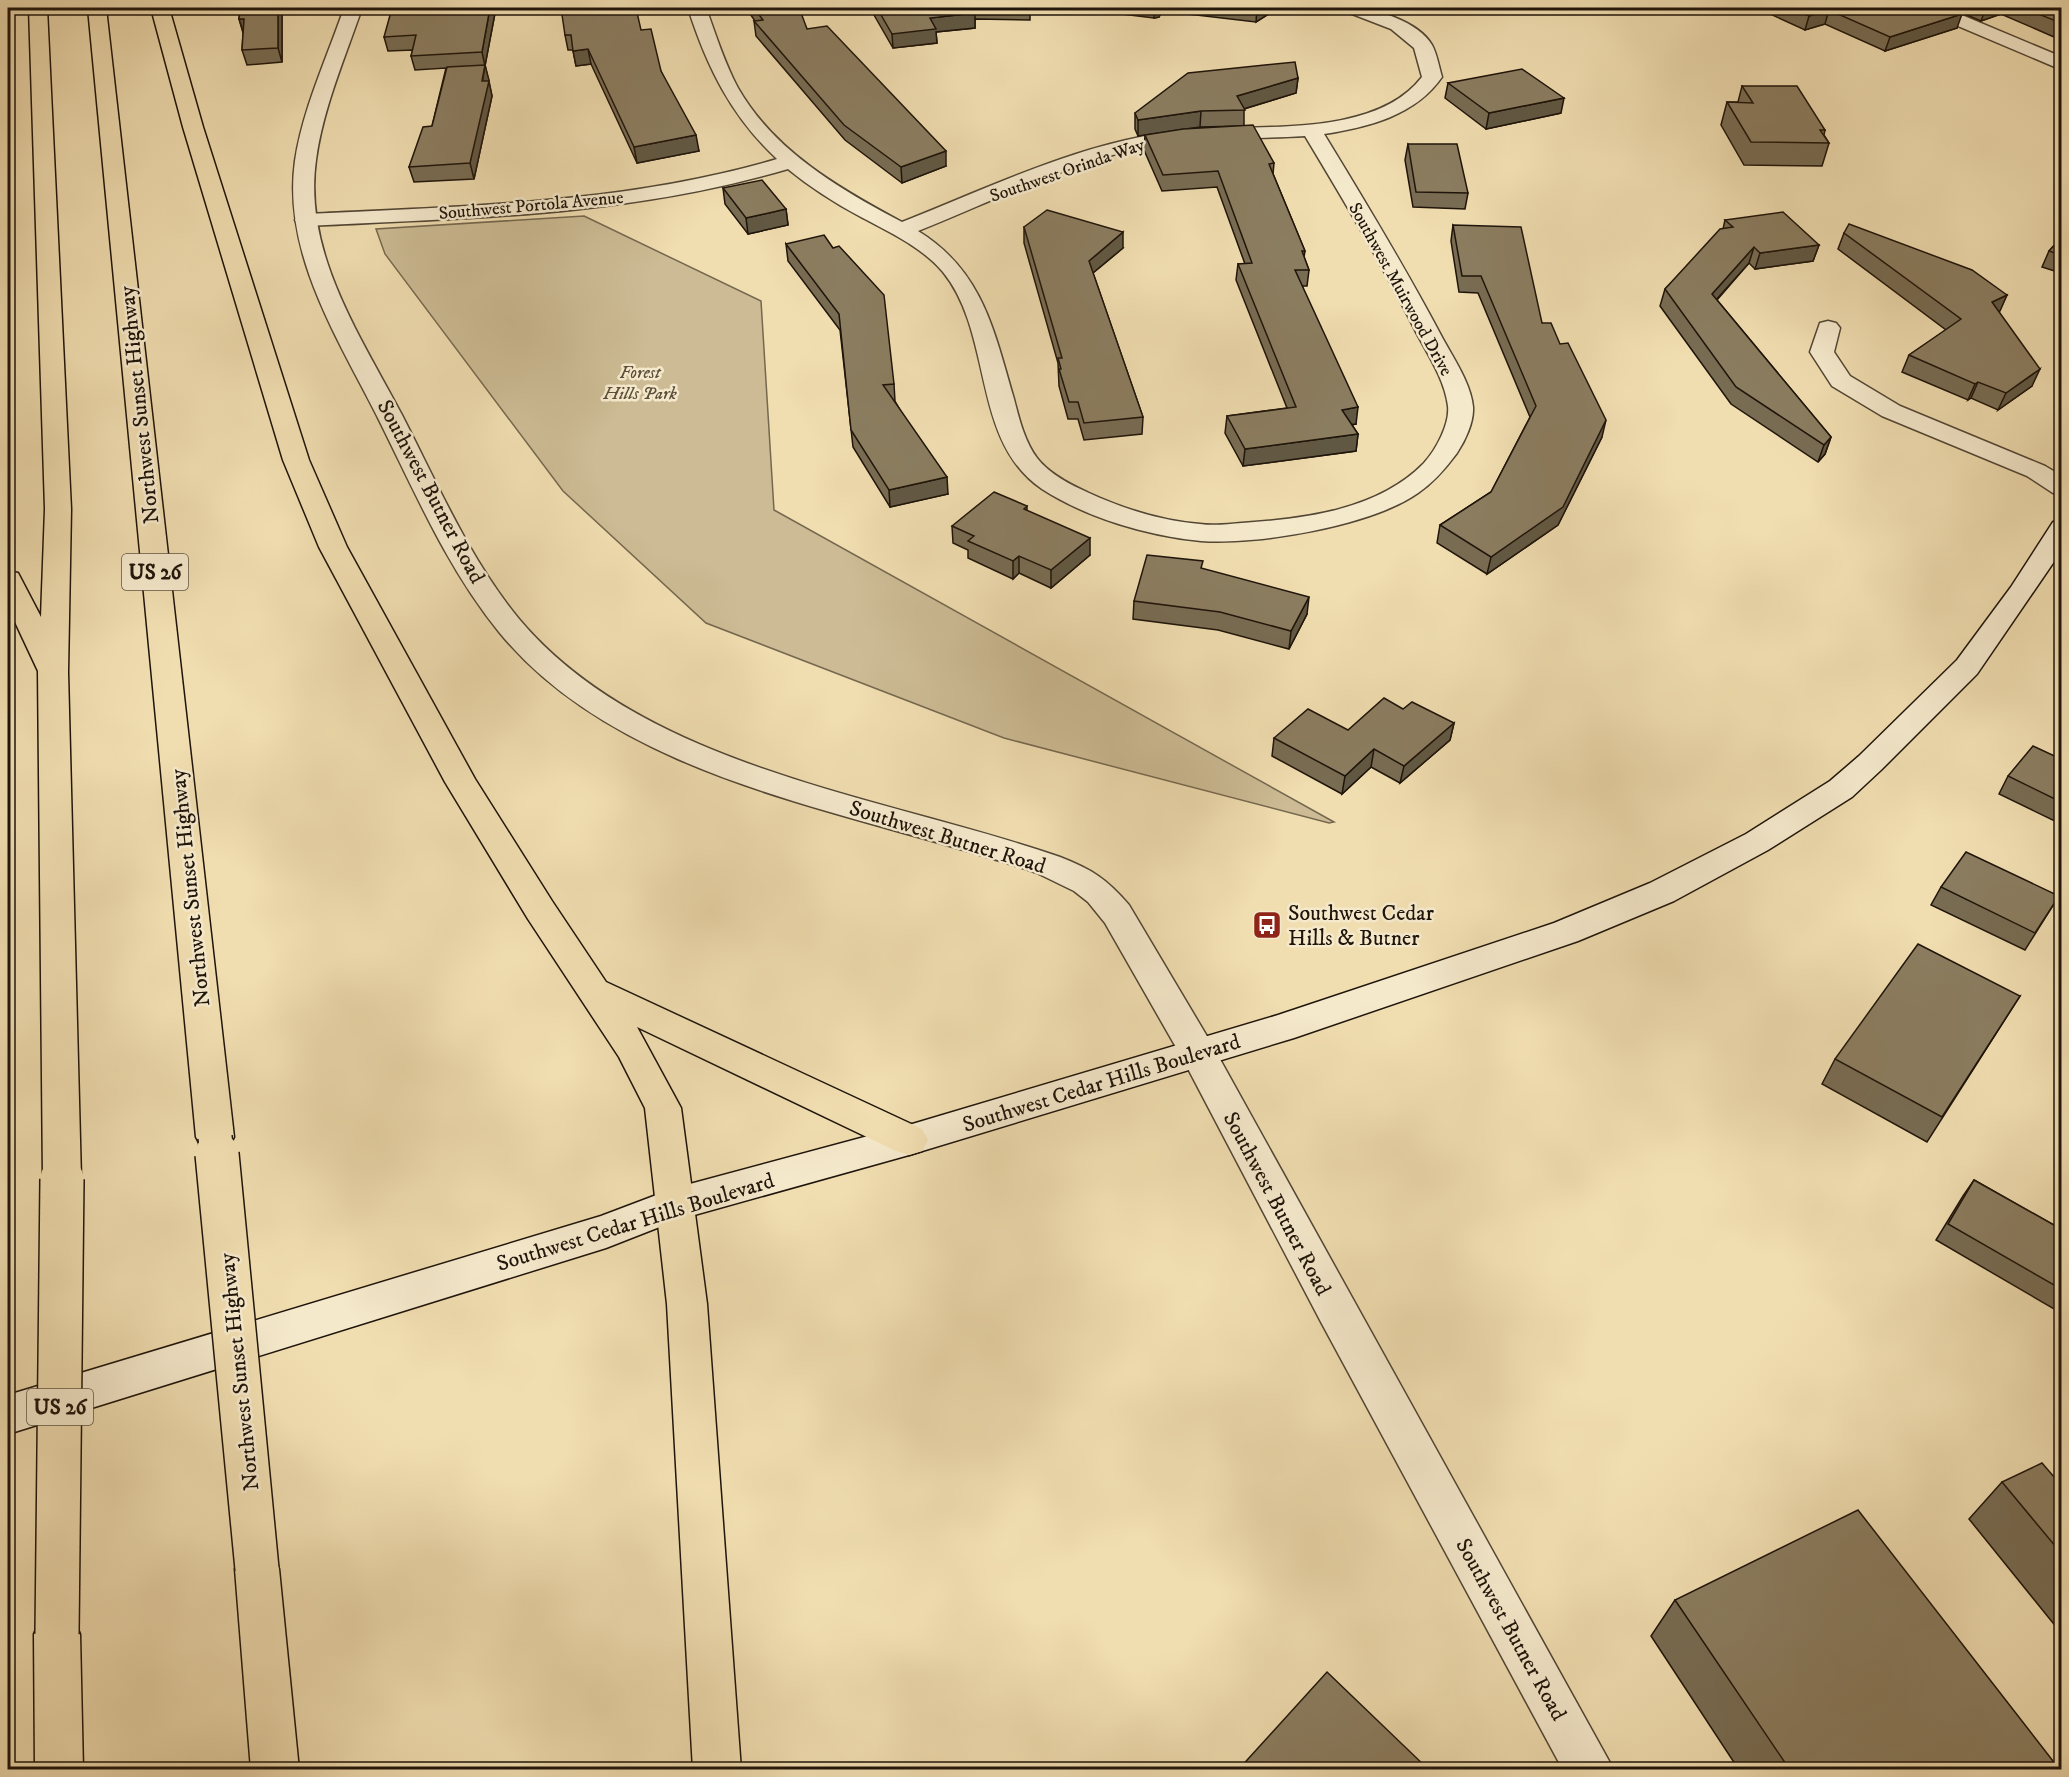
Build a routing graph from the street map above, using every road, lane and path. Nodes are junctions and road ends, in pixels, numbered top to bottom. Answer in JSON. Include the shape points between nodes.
{"nodes":[{"id":1,"x":38,"y":8,"type":"edge"},
{"id":2,"x":97,"y":8,"type":"edge"},
{"id":3,"x":160,"y":8,"type":"edge"},
{"id":4,"x":353,"y":8,"type":"edge"},
{"id":5,"x":697,"y":8,"type":"edge"},
{"id":6,"x":1353,"y":8,"type":"edge"},
{"id":7,"x":1931,"y":8,"type":"edge"},
{"id":8,"x":2061,"y":64,"type":"edge"},
{"id":9,"x":1311,"y":129,"type":"junction"},
{"id":10,"x":789,"y":162,"type":"junction"},
{"id":11,"x":306,"y":220,"type":"junction"},
{"id":12,"x":901,"y":230,"type":"junction"},
{"id":13,"x":1828,"y":328,"type":"dead end"},
{"id":14,"x":2061,"y":488,"type":"edge"},
{"id":15,"x":2061,"y":528,"type":"edge"},
{"id":16,"x":8,"y":579,"type":"edge"},
{"id":17,"x":53,"y":672,"type":"junction"},
{"id":18,"x":594,"y":991,"type":"junction"},
{"id":19,"x":1198,"y":1053,"type":"junction"},
{"id":20,"x":909,"y":1140,"type":"junction"},
{"id":21,"x":675,"y":1204,"type":"junction"},
{"id":22,"x":8,"y":1415,"type":"edge"},
{"id":23,"x":58,"y":1770,"type":"edge"},
{"id":24,"x":275,"y":1770,"type":"edge"},
{"id":25,"x":717,"y":1770,"type":"edge"},
{"id":26,"x":1590,"y":1770,"type":"edge"}],
"edges":[{"from":1,"to":17,"type":"highway","number":"US 26","via":[[58,509]]},
{"from":2,"to":24,"type":"highway","name":"Northwest Sunset Highway","number":"US 26","bridge":true,"via":[[215,1137]]},
{"from":3,"to":18,"type":"highway","via":[[296,460],[333,547],[461,782]]},
{"from":4,"to":11,"type":"street","name":"Southwest Butner Road","via":[[310,141],[304,183]]},
{"from":5,"to":10,"type":"street","name":"Southwest Muirwood Drive","via":[[711,51],[735,99]]},
{"from":6,"to":9,"type":"street","name":"Southwest Orinda Way","via":[[1397,25],[1424,46],[1432,77],[1412,99],[1373,118]]},
{"from":7,"to":8,"type":"street"},
{"from":9,"to":12,"type":"street","name":"Southwest Orinda Way","via":[[1184,135],[1130,145]]},
{"from":9,"to":12,"type":"street","name":"Southwest Muirwood Drive","via":[[1445,362],[1462,406],[1451,445],[1428,474],[1395,496],[1335,519],[1271,530],[1198,533],[1128,517],[1064,492],[1033,471],[1015,444],[967,290],[943,258]]},
{"from":10,"to":11,"type":"street","name":"Southwest Portola Avenue","via":[[768,170],[651,194],[570,205]]},
{"from":10,"to":12,"type":"street","name":"Southwest Muirwood Drive"},
{"from":11,"to":19,"type":"street","name":"Southwest Butner Road","via":[[332,302],[427,492],[472,572],[533,650],[585,692],[638,725],[719,762],[794,790],[1055,868],[1087,884],[1101,893],[1116,914]]},
{"from":13,"to":14,"type":"street","via":[[1822,352],[1841,381],[1891,411],[2036,471]]},
{"from":15,"to":19,"type":"street","name":"Southwest Cedar Hills Boulevard","via":[[1967,667],[1841,789],[1757,842],[1662,892],[1566,932]]},
{"from":16,"to":17,"type":"highway"},
{"from":17,"to":23,"type":"highway","number":"US 26","bridge":true,"via":[[62,1179]]},
{"from":18,"to":20,"type":"highway"},
{"from":18,"to":21,"type":"highway","via":[[632,1048],[663,1108]]},
{"from":19,"to":20,"type":"street","name":"Southwest Cedar Hills Boulevard"},
{"from":19,"to":26,"type":"street","name":"Southwest Butner Road"},
{"from":20,"to":21,"type":"street","name":"Southwest Cedar Hills Boulevard"},
{"from":21,"to":22,"type":"street","name":"Southwest Cedar Hills Boulevard","via":[[606,1231]]},
{"from":21,"to":25,"type":"highway","via":[[687,1316]]}]}
